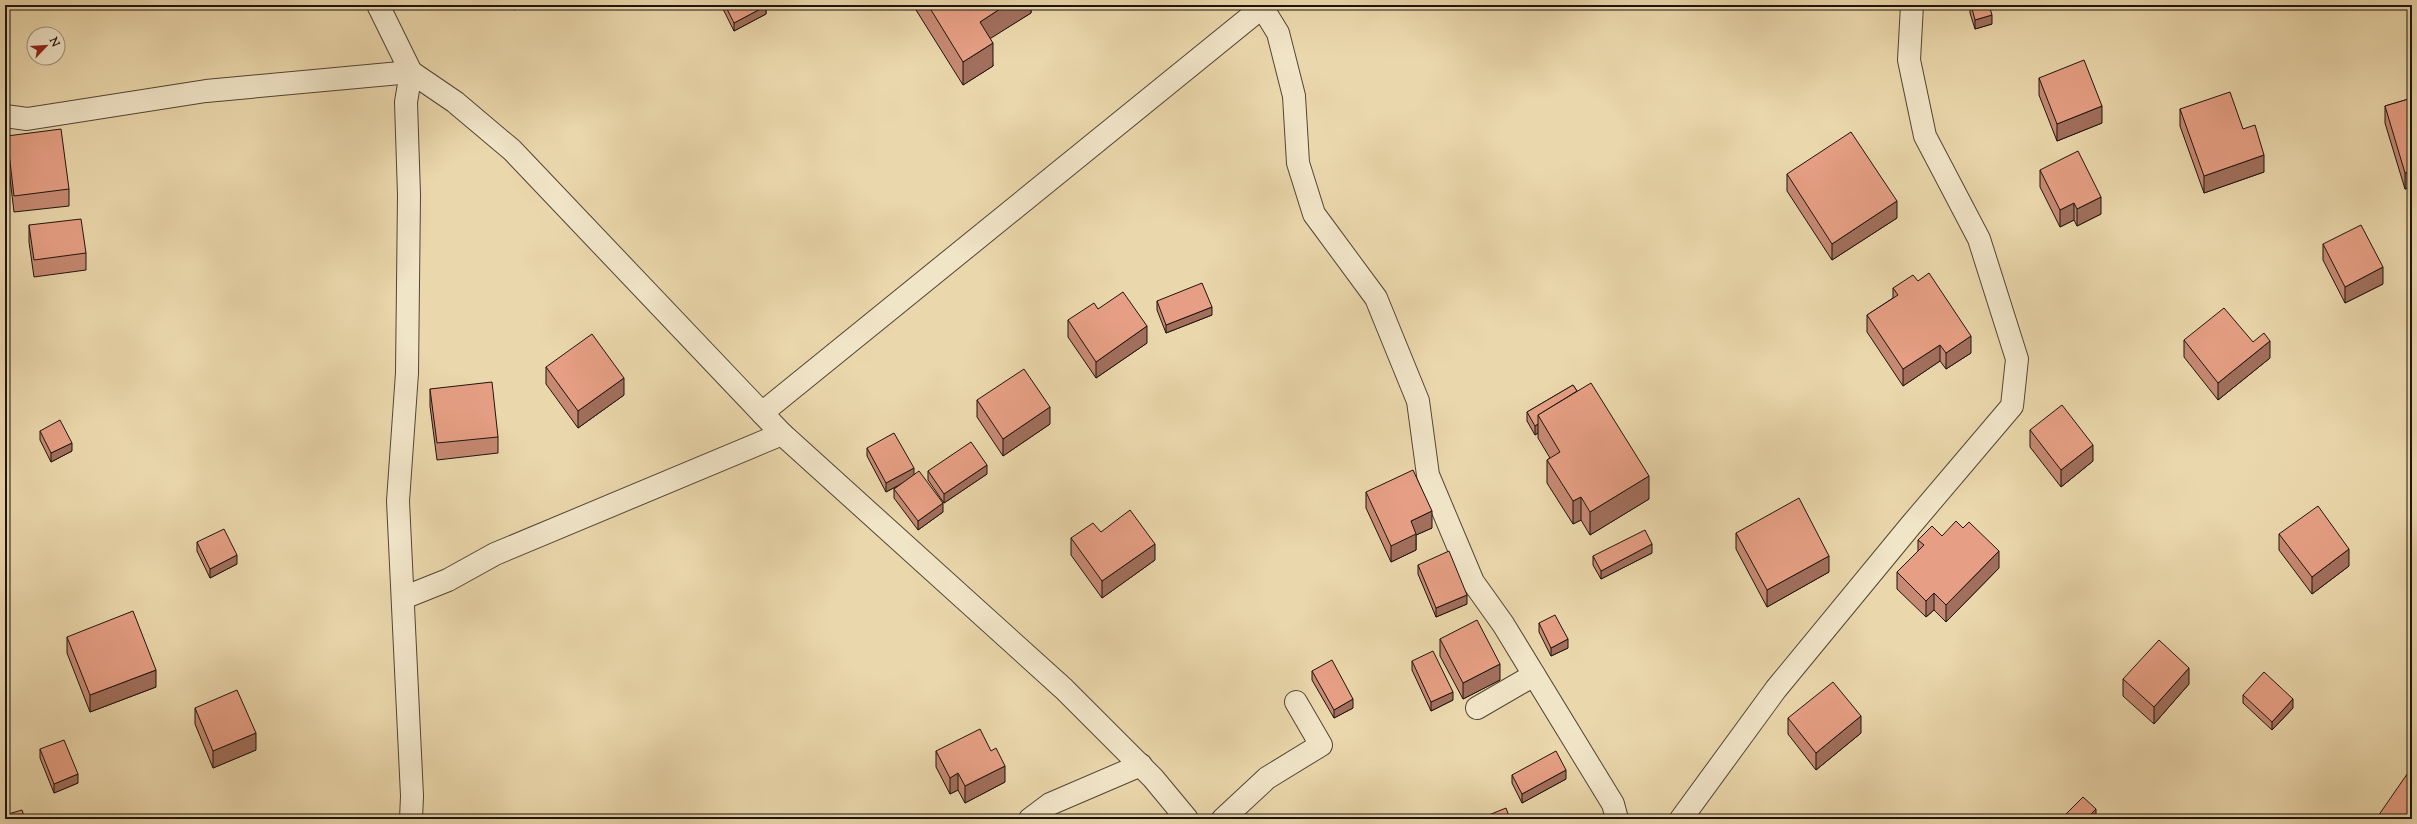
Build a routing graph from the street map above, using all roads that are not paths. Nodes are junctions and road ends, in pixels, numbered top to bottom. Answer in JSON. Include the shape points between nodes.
{"nodes":[{"id":1,"x":378,"y":5,"type":"edge"},
{"id":2,"x":1912,"y":5,"type":"edge"},
{"id":3,"x":1260,"y":7,"type":"edge"},
{"id":4,"x":411,"y":72,"type":"junction"},
{"id":5,"x":5,"y":116,"type":"edge"},
{"id":6,"x":762,"y":413,"type":"junction"},
{"id":7,"x":782,"y":434,"type":"junction"},
{"id":8,"x":403,"y":598,"type":"junction"},
{"id":9,"x":1534,"y":675,"type":"junction"},
{"id":10,"x":1296,"y":702,"type":"dead end"},
{"id":11,"x":1477,"y":708,"type":"dead end"},
{"id":12,"x":1141,"y":765,"type":"junction"},
{"id":13,"x":411,"y":819,"type":"edge"},
{"id":14,"x":1030,"y":819,"type":"edge"},
{"id":15,"x":1187,"y":819,"type":"edge"},
{"id":16,"x":1223,"y":819,"type":"edge"},
{"id":17,"x":1617,"y":819,"type":"edge"},
{"id":18,"x":1681,"y":819,"type":"edge"}],
"edges":[{"from":1,"to":4,"type":"street"},
{"from":2,"to":18,"type":"street","via":[[1909,60],[1925,136],[1981,247],[2017,359],[2012,406],[1910,525],[1776,689]]},
{"from":3,"to":6,"type":"street"},
{"from":3,"to":9,"type":"street","via":[[1278,33],[1294,96],[1298,163],[1314,214],[1376,298],[1418,401],[1428,475],[1473,582]]},
{"from":4,"to":5,"type":"street","via":[[206,91],[27,119]]},
{"from":4,"to":6,"type":"street","via":[[455,102],[512,150]]},
{"from":4,"to":8,"type":"street","via":[[406,102],[410,195],[407,373],[398,501]]},
{"from":6,"to":7,"type":"street"},
{"from":7,"to":8,"type":"street","via":[[495,554],[448,580]]},
{"from":7,"to":12,"type":"street","via":[[1064,689]]},
{"from":8,"to":13,"type":"street"},
{"from":9,"to":11,"type":"street"},
{"from":9,"to":17,"type":"street","via":[[1613,804]]},
{"from":10,"to":16,"type":"street","via":[[1321,744],[1267,778]]},
{"from":12,"to":14,"type":"street","via":[[1050,804]]},
{"from":12,"to":15,"type":"street"}]}
